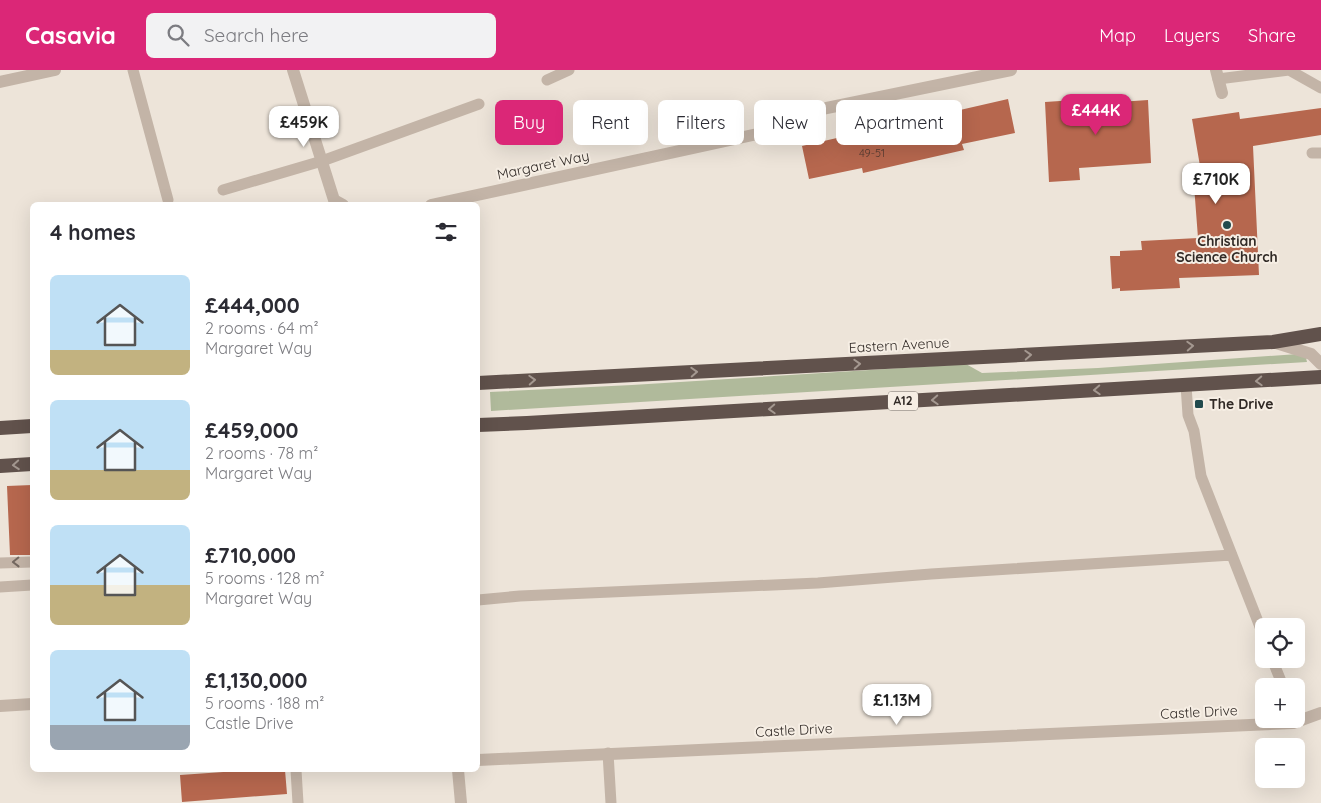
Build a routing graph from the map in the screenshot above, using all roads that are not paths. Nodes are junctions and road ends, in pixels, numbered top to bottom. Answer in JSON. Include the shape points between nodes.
{"nodes":[{"id":1,"x":55,"y":70,"type":"edge"},
{"id":2,"x":133,"y":70,"type":"edge"},
{"id":3,"x":294,"y":70,"type":"edge"},
{"id":4,"x":569,"y":70,"type":"edge"},
{"id":5,"x":1011,"y":70,"type":"edge"},
{"id":6,"x":1217,"y":75,"type":"edge"},
{"id":7,"x":547,"y":80,"type":"dead end"},
{"id":8,"x":0,"y":82,"type":"edge"},
{"id":9,"x":1321,"y":88,"type":"edge"},
{"id":10,"x":1222,"y":94,"type":"dead end"},
{"id":11,"x":478,"y":104,"type":"dead end"},
{"id":12,"x":322,"y":160,"type":"junction"},
{"id":13,"x":223,"y":190,"type":"dead end"},
{"id":14,"x":168,"y":200,"type":"dead end"},
{"id":15,"x":338,"y":202,"type":"edge"},
{"id":16,"x":445,"y":202,"type":"edge"},
{"id":17,"x":1321,"y":334,"type":"edge"},
{"id":18,"x":1273,"y":342,"type":"junction"},
{"id":19,"x":1321,"y":364,"type":"edge"},
{"id":20,"x":1321,"y":377,"type":"edge"},
{"id":21,"x":480,"y":383,"type":"edge"},
{"id":22,"x":1186,"y":385,"type":"junction"},
{"id":23,"x":480,"y":425,"type":"edge"},
{"id":24,"x":30,"y":426,"type":"edge"},
{"id":25,"x":0,"y":428,"type":"edge"},
{"id":26,"x":0,"y":432,"type":"edge"},
{"id":27,"x":30,"y":433,"type":"edge"},
{"id":28,"x":30,"y":464,"type":"edge"},
{"id":29,"x":0,"y":466,"type":"edge"},
{"id":30,"x":1232,"y":555,"type":"junction"},
{"id":31,"x":0,"y":562,"type":"edge"},
{"id":32,"x":30,"y":562,"type":"edge"},
{"id":33,"x":30,"y":585,"type":"edge"},
{"id":34,"x":0,"y":587,"type":"edge"},
{"id":35,"x":480,"y":600,"type":"edge"},
{"id":36,"x":1257,"y":618,"type":"edge"},
{"id":37,"x":30,"y":704,"type":"edge"},
{"id":38,"x":0,"y":706,"type":"edge"},
{"id":39,"x":1321,"y":713,"type":"edge"},
{"id":40,"x":1305,"y":717,"type":"edge"},
{"id":41,"x":1255,"y":722,"type":"edge"},
{"id":42,"x":608,"y":753,"type":"junction"},
{"id":43,"x":480,"y":760,"type":"edge"},
{"id":44,"x":296,"y":772,"type":"edge"},
{"id":45,"x":458,"y":772,"type":"edge"},
{"id":46,"x":298,"y":803,"type":"edge"},
{"id":47,"x":460,"y":803,"type":"edge"},
{"id":48,"x":611,"y":803,"type":"edge"}],
"edges":[{"from":1,"to":8,"type":"street"},
{"from":2,"to":14,"type":"lane"},
{"from":3,"to":12,"type":"street"},
{"from":4,"to":7,"type":"lane"},
{"from":5,"to":16,"type":"street","name":"Margaret Way","via":[[817,110],[762,132]]},
{"from":6,"to":9,"type":"lane","via":[[1289,70]]},
{"from":6,"to":10,"type":"street"},
{"from":11,"to":12,"type":"lane"},
{"from":12,"to":13,"type":"lane"},
{"from":12,"to":15,"type":"street","via":[[334,200]]},
{"from":17,"to":18,"type":"highway","name":"Eastern Avenue"},
{"from":18,"to":19,"type":"street","via":[[1311,354]]},
{"from":21,"to":18,"type":"highway","name":"Eastern Avenue","one_way":true},
{"from":20,"to":22,"type":"highway","number":"A12","one_way":true},
{"from":22,"to":23,"type":"highway","number":"A12","one_way":true},
{"from":22,"to":30,"type":"lane","via":[[1188,415],[1194,431],[1201,476]]},
{"from":24,"to":25,"type":"highway"},
{"from":26,"to":27,"type":"street"},
{"from":28,"to":29,"type":"highway","one_way":true},
{"from":30,"to":35,"type":"lane","via":[[818,583]]},
{"from":30,"to":36,"type":"lane"},
{"from":32,"to":31,"type":"lane","one_way":true},
{"from":33,"to":34,"type":"lane"},
{"from":37,"to":38,"type":"street"},
{"from":39,"to":40,"type":"street","name":"Castle Drive"},
{"from":41,"to":42,"type":"street","name":"Castle Drive"},
{"from":42,"to":43,"type":"street","name":"Castle Drive"},
{"from":42,"to":48,"type":"lane"},
{"from":44,"to":46,"type":"lane"},
{"from":45,"to":47,"type":"street"}]}
